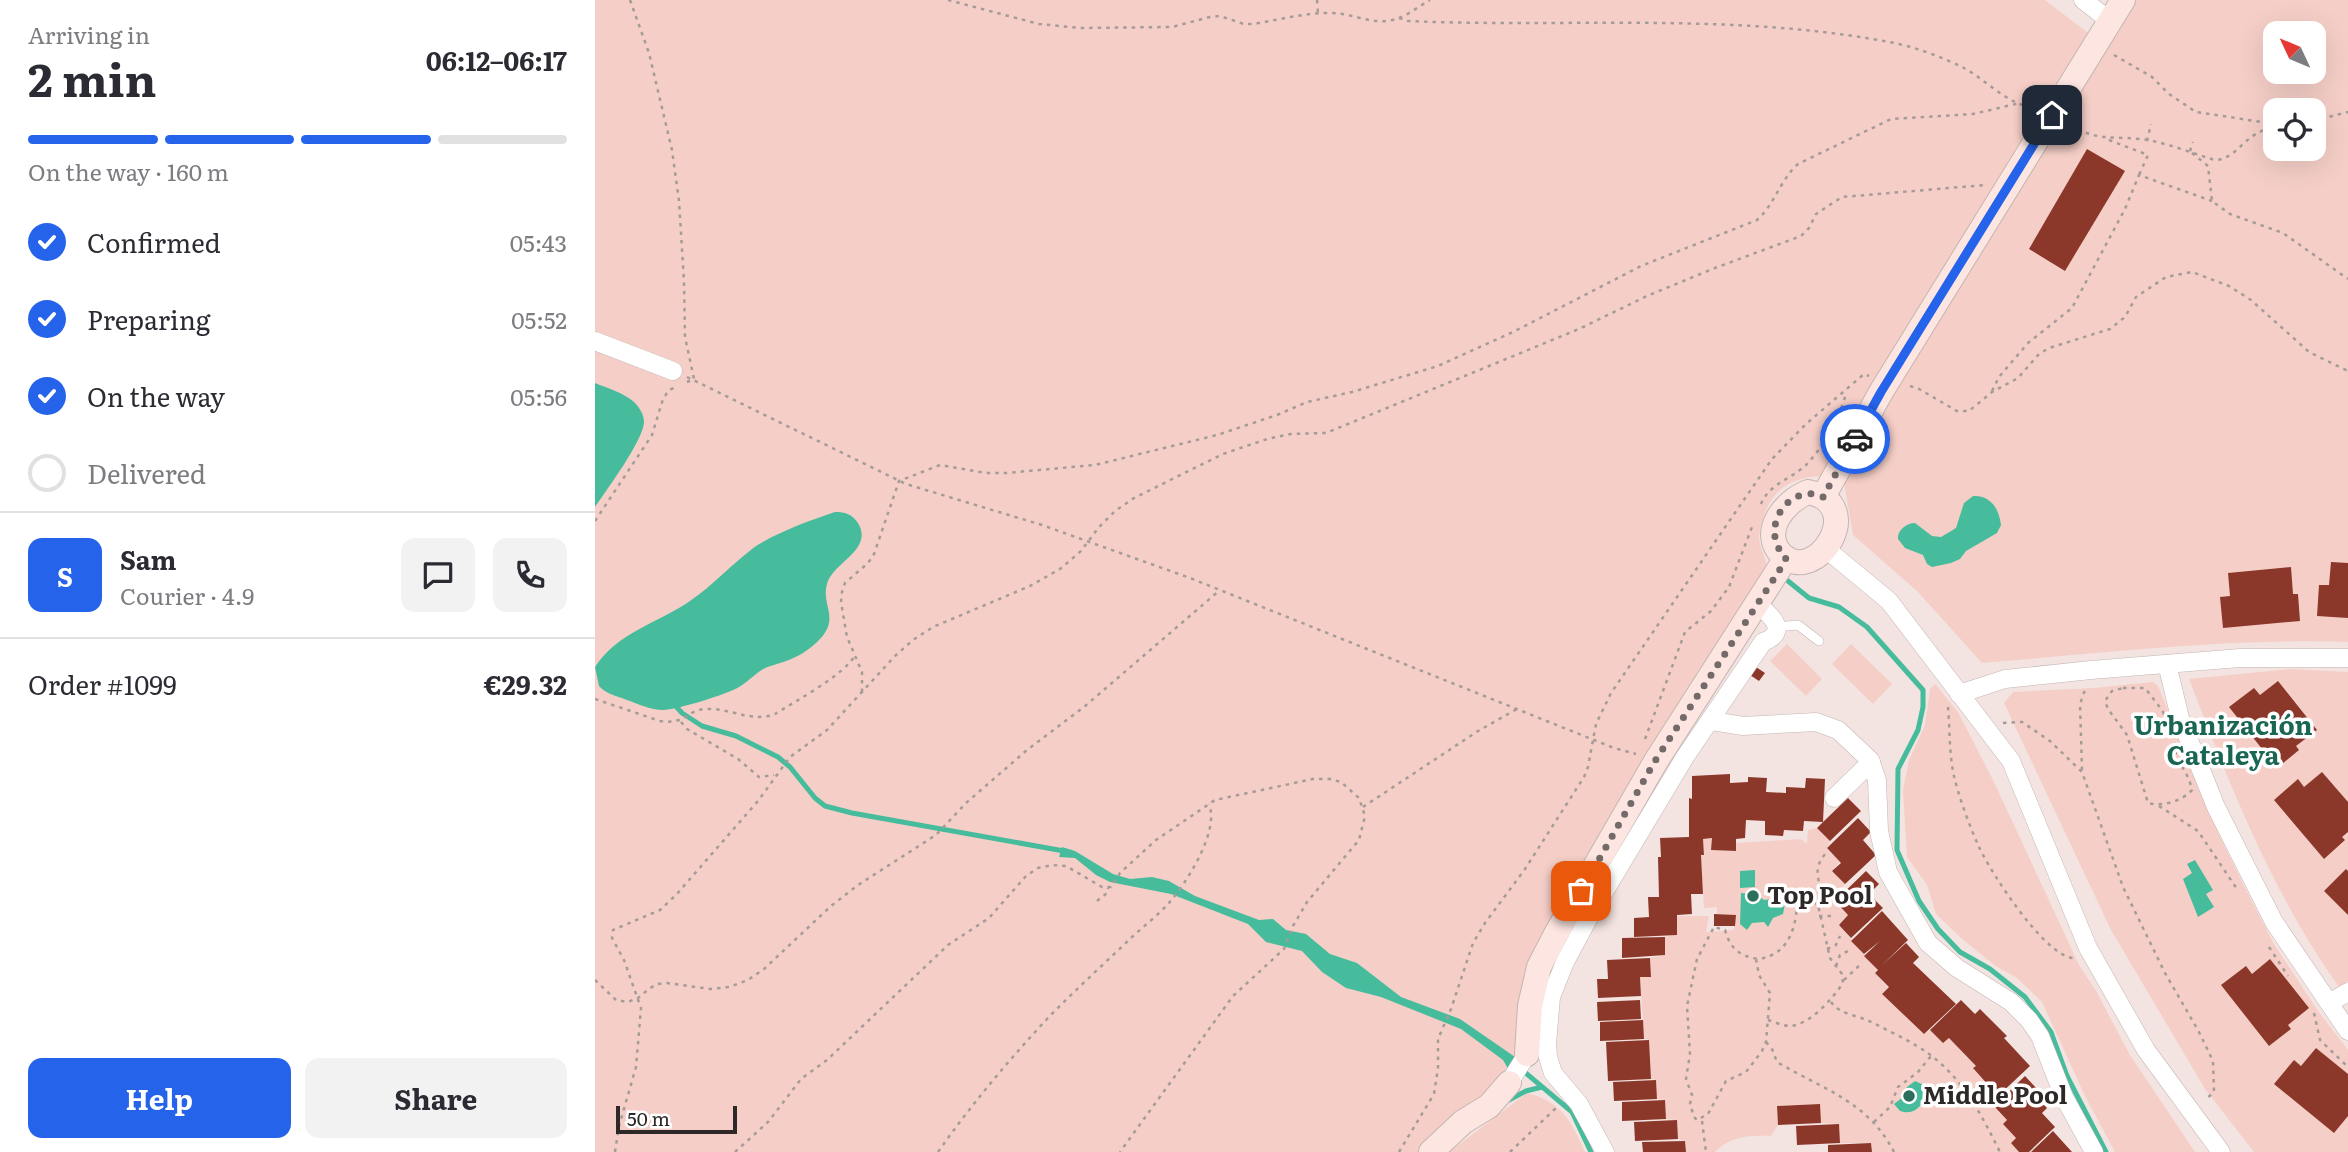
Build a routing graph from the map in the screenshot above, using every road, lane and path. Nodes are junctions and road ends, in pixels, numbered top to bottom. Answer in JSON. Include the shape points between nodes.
{"nodes":[{"id":1,"x":630,"y":0,"type":"edge"},
{"id":2,"x":948,"y":0,"type":"edge"},
{"id":3,"x":1317,"y":0,"type":"edge"},
{"id":4,"x":1430,"y":0,"type":"edge"},
{"id":5,"x":2083,"y":0,"type":"edge"},
{"id":6,"x":2116,"y":10,"type":"edge"},
{"id":7,"x":1318,"y":13,"type":"junction"},
{"id":8,"x":1399,"y":18,"type":"junction"},
{"id":9,"x":2108,"y":52,"type":"dead end"},
{"id":10,"x":2020,"y":103,"type":"junction"},
{"id":11,"x":2348,"y":112,"type":"edge"},
{"id":12,"x":2052,"y":115,"type":"junction"},
{"id":13,"x":2326,"y":118,"type":"edge"},
{"id":14,"x":2151,"y":124,"type":"dead end"},
{"id":15,"x":2263,"y":124,"type":"edge"},
{"id":16,"x":2263,"y":130,"type":"edge"},
{"id":17,"x":2105,"y":139,"type":"junction"},
{"id":18,"x":2147,"y":141,"type":"junction"},
{"id":19,"x":2193,"y":142,"type":"dead end"},
{"id":20,"x":2189,"y":151,"type":"junction"},
{"id":21,"x":2139,"y":175,"type":"junction"},
{"id":22,"x":1991,"y":183,"type":"dead end"},
{"id":23,"x":2212,"y":201,"type":"junction"},
{"id":24,"x":2348,"y":279,"type":"edge"},
{"id":25,"x":595,"y":341,"type":"edge"},
{"id":26,"x":694,"y":379,"type":"junction"},
{"id":27,"x":677,"y":381,"type":"junction"},
{"id":28,"x":1846,"y":391,"type":"dead end"},
{"id":29,"x":1992,"y":392,"type":"dead end"},
{"id":30,"x":899,"y":481,"type":"junction"},
{"id":31,"x":1823,"y":497,"type":"junction"},
{"id":32,"x":1759,"y":510,"type":"dead end"},
{"id":33,"x":595,"y":521,"type":"edge"},
{"id":34,"x":1754,"y":523,"type":"dead end"},
{"id":35,"x":1088,"y":542,"type":"junction"},
{"id":36,"x":1825,"y":548,"type":"junction"},
{"id":37,"x":1786,"y":558,"type":"junction"},
{"id":38,"x":1220,"y":590,"type":"junction"},
{"id":39,"x":1765,"y":613,"type":"junction"},
{"id":40,"x":1819,"y":641,"type":"dead end"},
{"id":41,"x":855,"y":655,"type":"junction"},
{"id":42,"x":2348,"y":658,"type":"edge"},
{"id":43,"x":2167,"y":664,"type":"junction"},
{"id":44,"x":2091,"y":670,"type":"junction"},
{"id":45,"x":862,"y":691,"type":"junction"},
{"id":46,"x":1959,"y":694,"type":"junction"},
{"id":47,"x":595,"y":699,"type":"edge"},
{"id":48,"x":2105,"y":701,"type":"joint"},
{"id":49,"x":1517,"y":709,"type":"junction"},
{"id":50,"x":1712,"y":721,"type":"junction"},
{"id":51,"x":681,"y":722,"type":"junction"},
{"id":52,"x":1982,"y":723,"type":"junction"},
{"id":53,"x":1648,"y":758,"type":"junction"},
{"id":54,"x":1871,"y":762,"type":"junction"},
{"id":55,"x":2082,"y":772,"type":"junction"},
{"id":56,"x":776,"y":775,"type":"junction"},
{"id":57,"x":1834,"y":799,"type":"dead end"},
{"id":58,"x":1209,"y":804,"type":"junction"},
{"id":59,"x":1363,"y":807,"type":"junction"},
{"id":60,"x":1828,"y":851,"type":"dead end"},
{"id":61,"x":1108,"y":888,"type":"junction"},
{"id":62,"x":1836,"y":888,"type":"dead end"},
{"id":63,"x":1797,"y":892,"type":"dead end"},
{"id":64,"x":1823,"y":893,"type":"junction"},
{"id":65,"x":1797,"y":899,"type":"junction"},
{"id":66,"x":1097,"y":901,"type":"dead end"},
{"id":67,"x":1818,"y":905,"type":"junction"},
{"id":68,"x":1819,"y":916,"type":"junction"},
{"id":69,"x":1832,"y":916,"type":"dead end"},
{"id":70,"x":1840,"y":936,"type":"dead end"},
{"id":71,"x":1827,"y":949,"type":"junction"},
{"id":72,"x":1850,"y":950,"type":"dead end"},
{"id":73,"x":2093,"y":958,"type":"junction"},
{"id":74,"x":1756,"y":959,"type":"junction"},
{"id":75,"x":1862,"y":963,"type":"dead end"},
{"id":76,"x":1836,"y":966,"type":"junction"},
{"id":77,"x":595,"y":980,"type":"edge"},
{"id":78,"x":1844,"y":980,"type":"junction"},
{"id":79,"x":2348,"y":992,"type":"edge"},
{"id":80,"x":638,"y":999,"type":"junction"},
{"id":81,"x":1831,"y":1002,"type":"junction"},
{"id":82,"x":2329,"y":1003,"type":"junction"},
{"id":83,"x":1451,"y":1009,"type":"dead end"},
{"id":84,"x":1768,"y":1020,"type":"junction"},
{"id":85,"x":2348,"y":1031,"type":"edge"},
{"id":86,"x":1766,"y":1042,"type":"junction"},
{"id":87,"x":1527,"y":1054,"type":"joint"},
{"id":88,"x":1931,"y":1056,"type":"junction"},
{"id":89,"x":1509,"y":1083,"type":"joint"},
{"id":90,"x":1556,"y":1108,"type":"dead end"},
{"id":91,"x":2192,"y":1114,"type":"junction"},
{"id":92,"x":1702,"y":1119,"type":"junction"},
{"id":93,"x":1874,"y":1122,"type":"junction"},
{"id":94,"x":615,"y":1152,"type":"edge"},
{"id":95,"x":735,"y":1152,"type":"edge"},
{"id":96,"x":938,"y":1152,"type":"edge"},
{"id":97,"x":1120,"y":1152,"type":"edge"},
{"id":98,"x":1399,"y":1152,"type":"edge"},
{"id":99,"x":1431,"y":1152,"type":"edge"},
{"id":100,"x":1510,"y":1152,"type":"edge"},
{"id":101,"x":1605,"y":1152,"type":"edge"},
{"id":102,"x":1706,"y":1152,"type":"edge"},
{"id":103,"x":1894,"y":1152,"type":"edge"},
{"id":104,"x":2000,"y":1152,"type":"edge"},
{"id":105,"x":2094,"y":1152,"type":"edge"},
{"id":106,"x":2221,"y":1152,"type":"edge"}],
"edges":[{"from":1,"to":26,"type":"path","via":[[649,53],[672,150],[685,337]]},
{"from":2,"to":7,"type":"path","via":[[1039,24],[1080,28],[1172,27],[1220,16],[1253,24]]},
{"from":3,"to":7,"type":"path"},
{"from":4,"to":8,"type":"path"},
{"from":5,"to":6,"type":"street"},
{"from":6,"to":12,"type":"street"},
{"from":7,"to":8,"type":"path","via":[[1346,13],[1378,21]]},
{"from":8,"to":10,"type":"path","via":[[1478,24],[1683,23],[1854,36],[1892,42],[1962,67]]},
{"from":9,"to":15,"type":"path","via":[[2152,77],[2196,112]]},
{"from":10,"to":12,"type":"path"},
{"from":10,"to":30,"type":"path","via":[[1973,114],[1910,116],[1874,126],[1798,164],[1757,220],[1641,266],[1438,366],[1307,402],[1193,443],[1095,465],[986,473],[940,465]]},
{"from":11,"to":13,"type":"path"},
{"from":12,"to":17,"type":"path"},
{"from":12,"to":31,"type":"street","via":[[1881,392]]},
{"from":14,"to":18,"type":"path"},
{"from":16,"to":20,"type":"path","via":[[2220,160]]},
{"from":17,"to":18,"type":"path"},
{"from":17,"to":21,"type":"path","via":[[2148,155]]},
{"from":18,"to":20,"type":"path"},
{"from":19,"to":20,"type":"path"},
{"from":20,"to":23,"type":"path","via":[[2208,166]]},
{"from":21,"to":23,"type":"path"},
{"from":21,"to":29,"type":"path","via":[[2072,308],[2028,343]]},
{"from":22,"to":35,"type":"path","via":[[1842,197],[1816,214],[1801,236],[1692,277],[1579,329],[1326,433],[1279,437],[1223,454],[1115,510]]},
{"from":23,"to":24,"type":"path","via":[[2230,214],[2283,233]]},
{"from":25,"to":27,"type":"street"},
{"from":26,"to":27,"type":"path"},
{"from":26,"to":27,"type":"path"},
{"from":26,"to":30,"type":"path"},
{"from":27,"to":33,"type":"path","via":[[663,399],[652,435]]},
{"from":28,"to":32,"type":"path","via":[[1843,406],[1818,451],[1776,485]]},
{"from":30,"to":35,"type":"path"},
{"from":30,"to":41,"type":"path","via":[[869,564],[845,583],[842,592],[847,637]]},
{"from":31,"to":36,"type":"street","via":[[1835,512],[1836,526]]},
{"from":31,"to":37,"type":"street","via":[[1808,492],[1795,497],[1775,521],[1773,536]]},
{"from":34,"to":53,"type":"path","via":[[1729,587],[1711,611],[1685,632]]},
{"from":35,"to":38,"type":"path"},
{"from":35,"to":45,"type":"path","via":[[1060,569],[1030,586],[933,626],[895,656]]},
{"from":36,"to":37,"type":"street","via":[[1812,560],[1798,563]]},
{"from":36,"to":46,"type":"street","via":[[1889,601]]},
{"from":37,"to":39,"type":"street"},
{"from":38,"to":49,"type":"path"},
{"from":38,"to":80,"type":"path","via":[[1027,750],[936,835],[831,906],[764,969],[729,987],[658,984]]},
{"from":39,"to":40,"type":"lane","via":[[1798,625]]},
{"from":39,"to":50,"type":"street","via":[[1772,637],[1763,642]]},
{"from":39,"to":53,"type":"street"},
{"from":41,"to":45,"type":"path","via":[[862,672]]},
{"from":41,"to":51,"type":"path","via":[[848,667],[769,717],[705,709],[690,713]]},
{"from":42,"to":43,"type":"street","via":[[2240,658]]},
{"from":43,"to":44,"type":"street"},
{"from":43,"to":82,"type":"street","via":[[2180,718],[2217,807],[2274,922]]},
{"from":44,"to":46,"type":"street","via":[[2005,678]]},
{"from":44,"to":55,"type":"path","via":[[2080,705]]},
{"from":45,"to":56,"type":"path"},
{"from":46,"to":52,"type":"street"},
{"from":46,"to":73,"type":"path","via":[[1948,707],[1954,776],[1979,847],[2009,897],[2045,941],[2068,958]]},
{"from":47,"to":51,"type":"path","via":[[660,721]]},
{"from":48,"to":48,"type":"path","via":[[2127,734],[2148,803],[2159,806],[2186,797],[2192,790],[2189,779],[2155,698],[2145,688],[2123,688],[2112,691]]},
{"from":49,"to":53,"type":"path"},
{"from":49,"to":59,"type":"path"},
{"from":50,"to":54,"type":"street","via":[[1743,726],[1828,724]]},
{"from":50,"to":101,"type":"street","via":[[1685,757],[1589,917],[1551,997],[1548,1057],[1553,1073],[1579,1104]]},
{"from":51,"to":56,"type":"path","via":[[759,777]]},
{"from":52,"to":55,"type":"path","via":[[2022,722]]},
{"from":52,"to":73,"type":"street","via":[[2011,761]]},
{"from":53,"to":87,"type":"street","via":[[1539,967],[1530,1006]]},
{"from":54,"to":57,"type":"street"},
{"from":54,"to":105,"type":"street","via":[[1888,873],[1907,910],[1928,943],[2029,1020]]},
{"from":55,"to":91,"type":"path","via":[[2123,887],[2213,1061],[2214,1091]]},
{"from":56,"to":80,"type":"path","via":[[676,895],[660,910],[613,930],[611,938]]},
{"from":58,"to":59,"type":"path","via":[[1243,793],[1330,779],[1351,789]]},
{"from":58,"to":61,"type":"path","via":[[1156,840]]},
{"from":58,"to":96,"type":"path","via":[[1212,823],[1207,838],[1170,903],[1048,1018],[994,1078]]},
{"from":59,"to":97,"type":"path","via":[[1364,828],[1359,840],[1307,902],[1284,948],[1233,996]]},
{"from":60,"to":64,"type":"path","via":[[1817,869]]},
{"from":61,"to":66,"type":"path"},
{"from":61,"to":95,"type":"path","via":[[1066,866],[1038,868],[1026,876],[989,918],[940,951],[827,1060],[801,1079],[768,1122]]},
{"from":62,"to":64,"type":"path"},
{"from":63,"to":65,"type":"path"},
{"from":64,"to":67,"type":"path"},
{"from":65,"to":67,"type":"path"},
{"from":65,"to":74,"type":"path","via":[[1789,939],[1774,954]]},
{"from":67,"to":68,"type":"path"},
{"from":68,"to":69,"type":"path"},
{"from":68,"to":71,"type":"path"},
{"from":70,"to":71,"type":"path","via":[[1836,945]]},
{"from":71,"to":76,"type":"path"},
{"from":72,"to":76,"type":"path","via":[[1840,955]]},
{"from":73,"to":91,"type":"street","via":[[2146,1050]]},
{"from":74,"to":84,"type":"path","via":[[1770,993]]},
{"from":74,"to":92,"type":"path","via":[[1738,953],[1725,930],[1714,927],[1697,959],[1687,1006],[1690,1054],[1686,1073],[1693,1117]]},
{"from":75,"to":78,"type":"path"},
{"from":76,"to":78,"type":"path"},
{"from":77,"to":80,"type":"path","via":[[616,999]]},
{"from":78,"to":81,"type":"path"},
{"from":79,"to":82,"type":"street"},
{"from":80,"to":94,"type":"path","via":[[636,1067]]},
{"from":81,"to":84,"type":"path","via":[[1794,1026]]},
{"from":81,"to":88,"type":"path"},
{"from":82,"to":85,"type":"street"},
{"from":83,"to":98,"type":"path","via":[[1438,1039],[1434,1094]]},
{"from":84,"to":86,"type":"path"},
{"from":86,"to":92,"type":"path","via":[[1746,1072],[1726,1081]]},
{"from":86,"to":93,"type":"path","via":[[1777,1062],[1842,1097]]},
{"from":87,"to":89,"type":"street"},
{"from":88,"to":93,"type":"path","via":[[1898,1087],[1890,1107]]},
{"from":88,"to":104,"type":"path","via":[[1963,1085]]},
{"from":89,"to":99,"type":"street","via":[[1489,1106],[1463,1122]]},
{"from":90,"to":100,"type":"path"},
{"from":91,"to":106,"type":"street"},
{"from":92,"to":102,"type":"path"},
{"from":93,"to":103,"type":"path"}]}
